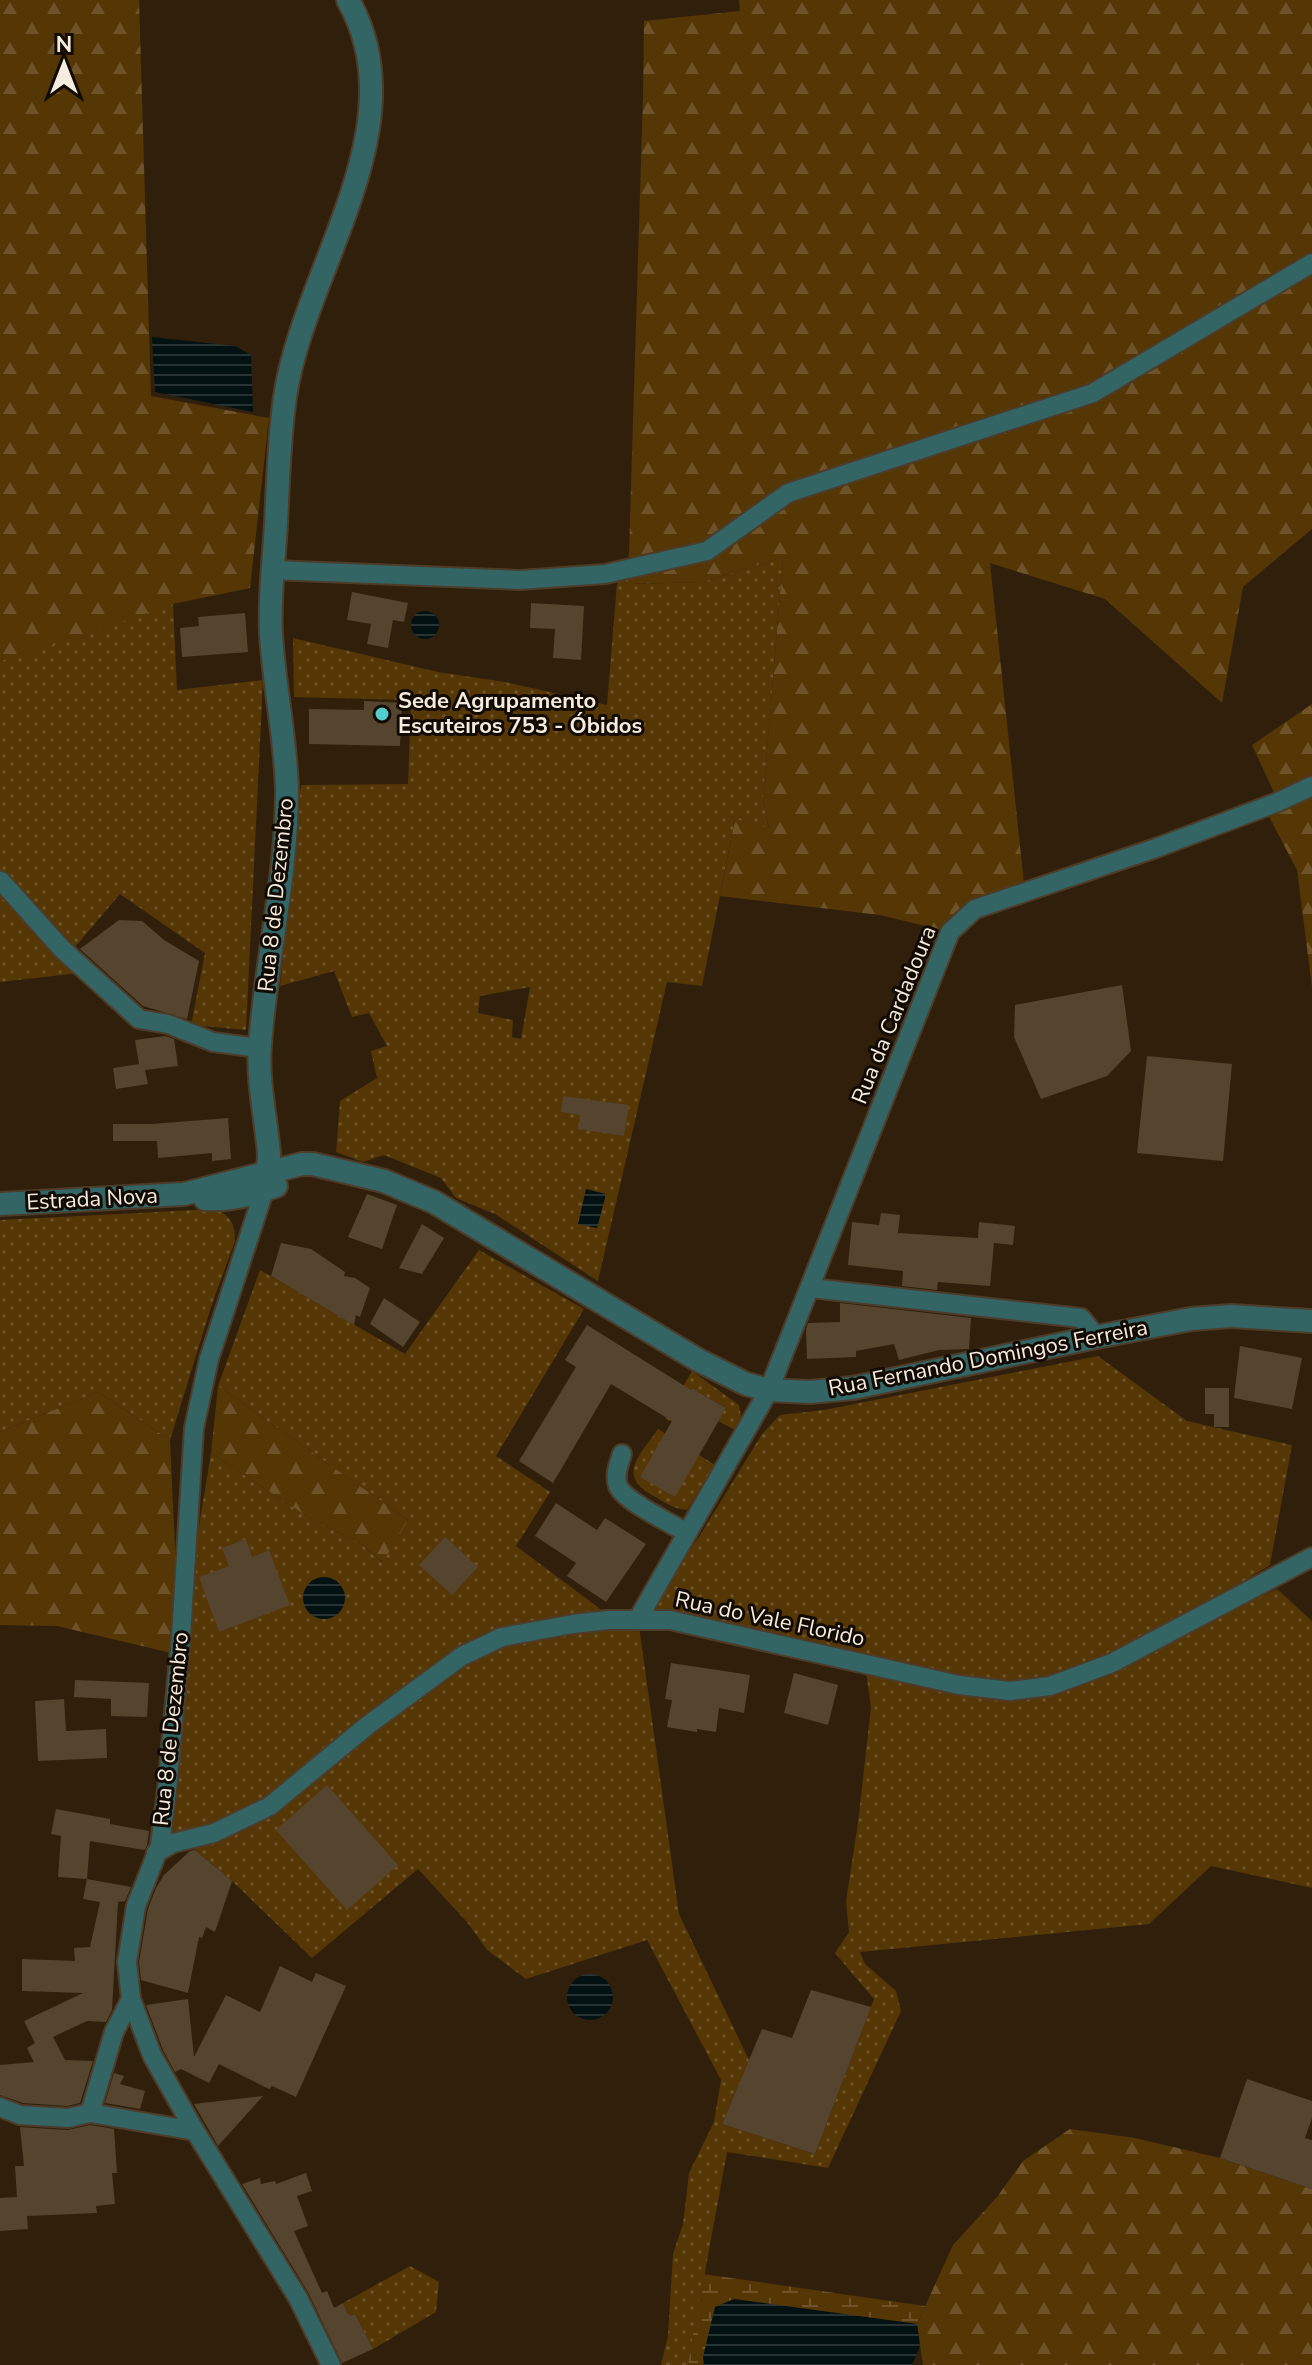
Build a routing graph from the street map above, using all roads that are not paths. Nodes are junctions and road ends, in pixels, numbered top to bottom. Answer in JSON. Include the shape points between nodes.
{"nodes":[{"id":1,"x":348,"y":0,"type":"edge"},
{"id":2,"x":1312,"y":263,"type":"edge"},
{"id":3,"x":273,"y":570,"type":"junction"},
{"id":4,"x":1312,"y":786,"type":"edge"},
{"id":5,"x":1,"y":881,"type":"edge"},
{"id":6,"x":259,"y":1048,"type":"junction"},
{"id":7,"x":266,"y":1182,"type":"junction"},
{"id":8,"x":0,"y":1204,"type":"edge"},
{"id":9,"x":811,"y":1288,"type":"junction"},
{"id":10,"x":1312,"y":1321,"type":"edge"},
{"id":11,"x":1091,"y":1338,"type":"junction"},
{"id":12,"x":769,"y":1390,"type":"junction"},
{"id":13,"x":622,"y":1454,"type":"dead end"},
{"id":14,"x":687,"y":1533,"type":"junction"},
{"id":15,"x":1312,"y":1557,"type":"edge"},
{"id":16,"x":638,"y":1619,"type":"junction"},
{"id":17,"x":156,"y":1853,"type":"junction"},
{"id":18,"x":131,"y":1999,"type":"junction"},
{"id":19,"x":0,"y":2107,"type":"edge"},
{"id":20,"x":90,"y":2113,"type":"junction"},
{"id":21,"x":195,"y":2131,"type":"junction"},
{"id":22,"x":322,"y":2346,"type":"junction"},
{"id":23,"x":320,"y":2365,"type":"edge"},
{"id":24,"x":331,"y":2365,"type":"edge"}],
"edges":[{"from":1,"to":3,"type":"street","via":[[369,63],[369,126],[289,372]]},
{"from":2,"to":3,"type":"street","via":[[1093,393],[788,493],[707,551],[605,574],[520,580]]},
{"from":3,"to":6,"type":"street","name":"Rua 8 de Dezembro","via":[[271,632],[287,788]]},
{"from":4,"to":9,"type":"street","name":"Rua da Cardadoura","via":[[1156,848],[975,909],[950,932]]},
{"from":5,"to":6,"type":"street","via":[[62,949],[139,1019],[213,1042]]},
{"from":6,"to":7,"type":"street","name":"Rua 8 de Dezembro","via":[[269,1158]]},
{"from":7,"to":8,"type":"street","name":"Estrada Nova","via":[[184,1194]]},
{"from":7,"to":12,"type":"street","name":"Rua Fernando Domingos Ferreira","via":[[302,1164],[384,1181],[434,1202],[698,1360]]},
{"from":7,"to":17,"type":"street","name":"Rua 8 de Dezembro","via":[[209,1359],[194,1428],[171,1755]]},
{"from":9,"to":11,"type":"street","via":[[1081,1318]]},
{"from":9,"to":12,"type":"street","name":"Rua da Cardadoura"},
{"from":10,"to":11,"type":"street","name":"Rua Fernando Domingos Ferreira","via":[[1231,1316]]},
{"from":11,"to":12,"type":"street","name":"Rua Fernando Domingos Ferreira","via":[[853,1388]]},
{"from":12,"to":14,"type":"street","name":"Rua da Cardadoura"},
{"from":13,"to":14,"type":"street","via":[[616,1473],[626,1496]]},
{"from":14,"to":16,"type":"street","name":"Rua da Cardadoura"},
{"from":15,"to":16,"type":"street","name":"Rua do Vale Florido","via":[[1112,1663],[1050,1686],[1010,1691],[959,1685],[670,1620]]},
{"from":16,"to":17,"type":"street","name":"Rua do Vale Florido","via":[[502,1637],[462,1656],[270,1806]]},
{"from":17,"to":18,"type":"street","name":"Rua 8 de Dezembro","via":[[136,1906],[127,1962]]},
{"from":18,"to":20,"type":"street","via":[[114,2032]]},
{"from":18,"to":21,"type":"street","name":"Rua 8 de Dezembro","via":[[152,2055]]},
{"from":19,"to":20,"type":"street","via":[[32,2116]]},
{"from":20,"to":21,"type":"street"},
{"from":21,"to":22,"type":"street","name":"Rua 8 de Dezembro"},
{"from":22,"to":23,"type":"street"},
{"from":22,"to":24,"type":"street","name":"Rua 8 de Dezembro"}]}
